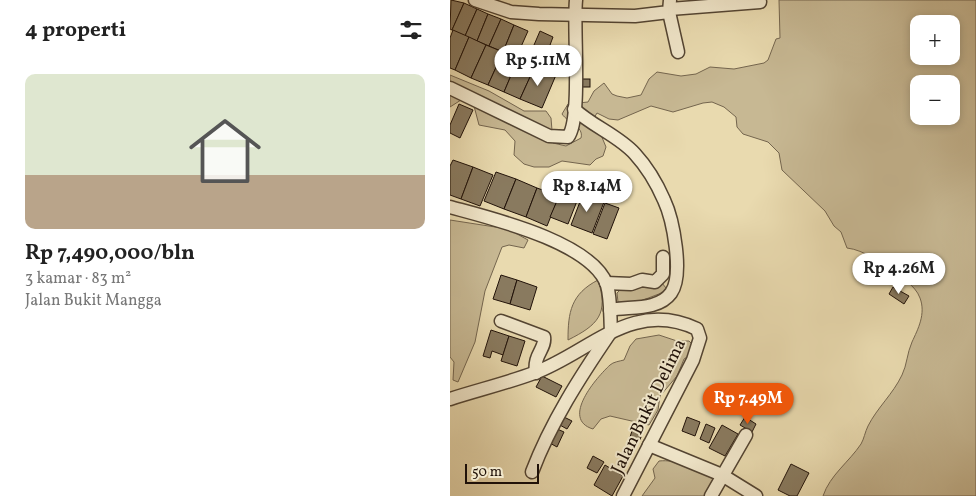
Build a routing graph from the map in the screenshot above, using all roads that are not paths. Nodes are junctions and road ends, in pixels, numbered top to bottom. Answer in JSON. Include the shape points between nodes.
{"nodes":[{"id":1,"x":475,"y":0,"type":"edge"},
{"id":2,"x":576,"y":0,"type":"edge"},
{"id":3,"x":760,"y":2,"type":"dead end"},
{"id":4,"x":670,"y":7,"type":"edge"},
{"id":5,"x":574,"y":16,"type":"junction"},
{"id":6,"x":678,"y":52,"type":"dead end"},
{"id":7,"x":450,"y":88,"type":"edge"},
{"id":8,"x":574,"y":109,"type":"junction"},
{"id":9,"x":450,"y":207,"type":"edge"},
{"id":10,"x":663,"y":257,"type":"dead end"},
{"id":11,"x":606,"y":283,"type":"junction"},
{"id":12,"x":610,"y":310,"type":"junction"},
{"id":13,"x":501,"y":321,"type":"dead end"},
{"id":14,"x":611,"y":331,"type":"junction"},
{"id":15,"x":536,"y":373,"type":"junction"},
{"id":16,"x":450,"y":399,"type":"edge"},
{"id":17,"x":746,"y":435,"type":"dead end"},
{"id":18,"x":649,"y":445,"type":"junction"},
{"id":19,"x":532,"y":472,"type":"dead end"},
{"id":20,"x":722,"y":475,"type":"junction"},
{"id":21,"x":623,"y":496,"type":"edge"},
{"id":22,"x":711,"y":496,"type":"edge"},
{"id":23,"x":756,"y":496,"type":"edge"}],
"edges":[{"from":1,"to":5,"type":"street","via":[[511,12]]},
{"from":2,"to":5,"type":"street"},
{"from":3,"to":4,"type":"street"},
{"from":4,"to":5,"type":"street","via":[[650,16]]},
{"from":4,"to":6,"type":"street"},
{"from":5,"to":8,"type":"street"},
{"from":7,"to":8,"type":"street","via":[[560,138],[568,137],[572,131]]},
{"from":8,"to":12,"type":"street","via":[[634,153],[646,168],[665,201],[678,263],[671,293],[660,301],[647,306]]},
{"from":9,"to":11,"type":"street","via":[[522,228],[576,252],[592,263]]},
{"from":10,"to":11,"type":"street","via":[[663,274],[655,282]]},
{"from":11,"to":12,"type":"street"},
{"from":12,"to":14,"type":"street"},
{"from":13,"to":15,"type":"street","via":[[544,336],[535,360]]},
{"from":14,"to":15,"type":"street"},
{"from":14,"to":18,"type":"street","name":"Jalan Bukit Delima","via":[[640,322],[663,321],[697,329],[700,338],[693,360]]},
{"from":14,"to":19,"type":"street","via":[[577,382],[543,443]]},
{"from":15,"to":16,"type":"street"},
{"from":17,"to":20,"type":"street"},
{"from":18,"to":20,"type":"street"},
{"from":18,"to":21,"type":"street","name":"Jalan Bukit Delima"},
{"from":20,"to":22,"type":"street"},
{"from":20,"to":23,"type":"street"}]}
